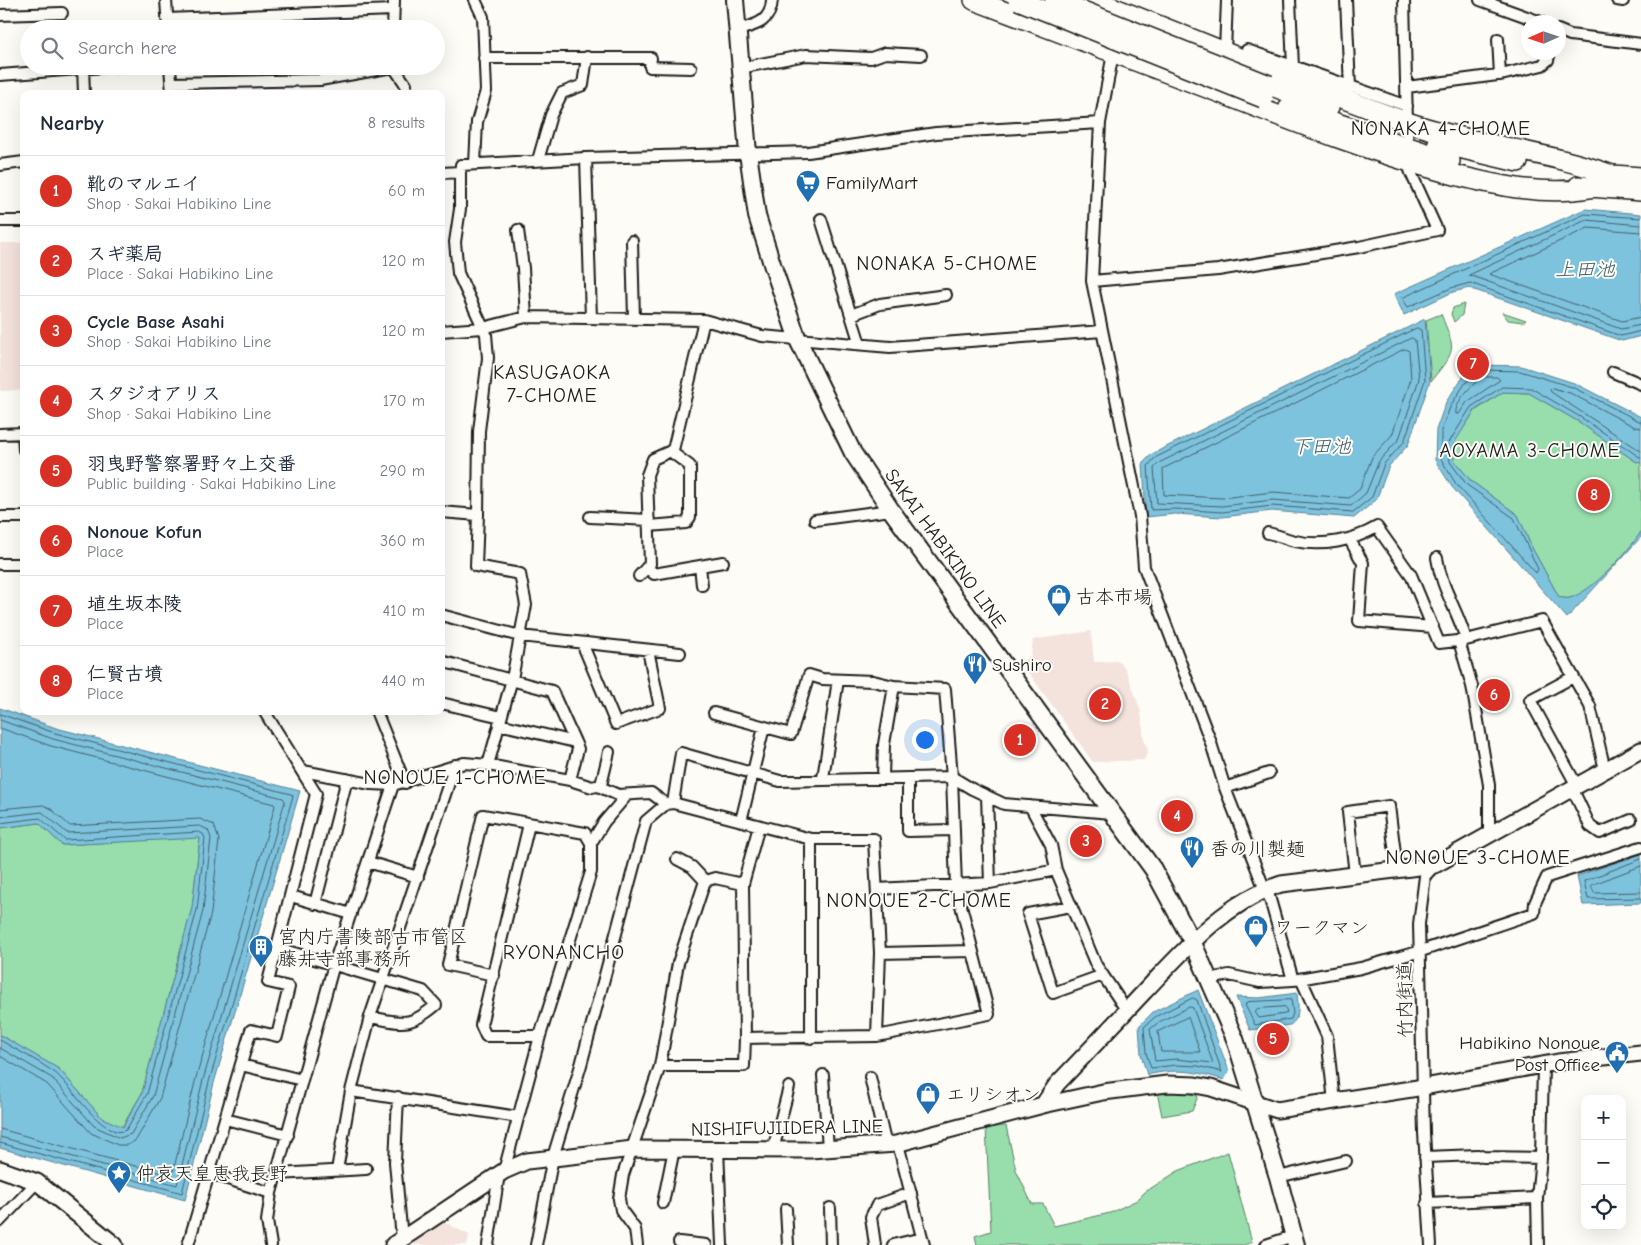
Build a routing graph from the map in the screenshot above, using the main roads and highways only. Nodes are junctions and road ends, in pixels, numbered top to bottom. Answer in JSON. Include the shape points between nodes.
{"nodes":[{"id":1,"x":735,"y":0,"type":"edge"},
{"id":2,"x":974,"y":0,"type":"edge"},
{"id":3,"x":1018,"y":0,"type":"edge"},
{"id":4,"x":1055,"y":0,"type":"edge"},
{"id":5,"x":1094,"y":0,"type":"edge"},
{"id":6,"x":1115,"y":4,"type":"edge"},
{"id":7,"x":1266,"y":91,"type":"junction"},
{"id":8,"x":1408,"y":135,"type":"junction"},
{"id":9,"x":1641,"y":177,"type":"edge"},
{"id":10,"x":1641,"y":191,"type":"edge"},
{"id":11,"x":1295,"y":1241,"type":"edge"}],
"edges":[{"from":1,"to":11,"type":"main road","name":"SAKAI HABIKINO LINE","via":[[748,153],[758,216],[798,340],[853,452],[891,510],[1153,869],[1193,943],[1235,1039]]},
{"from":2,"to":8,"type":"highway","via":[[1331,136]]},
{"from":3,"to":7,"type":"highway","bridge":true},
{"from":4,"to":7,"type":"highway","bridge":true},
{"from":5,"to":6,"type":"highway"},
{"from":6,"to":8,"type":"highway","via":[[1244,58]]},
{"from":7,"to":8,"type":"highway"},
{"from":8,"to":9,"type":"highway","via":[[1486,156],[1578,172]]},
{"from":8,"to":10,"type":"highway","via":[[1476,180],[1566,193],[1590,188]]}]}
